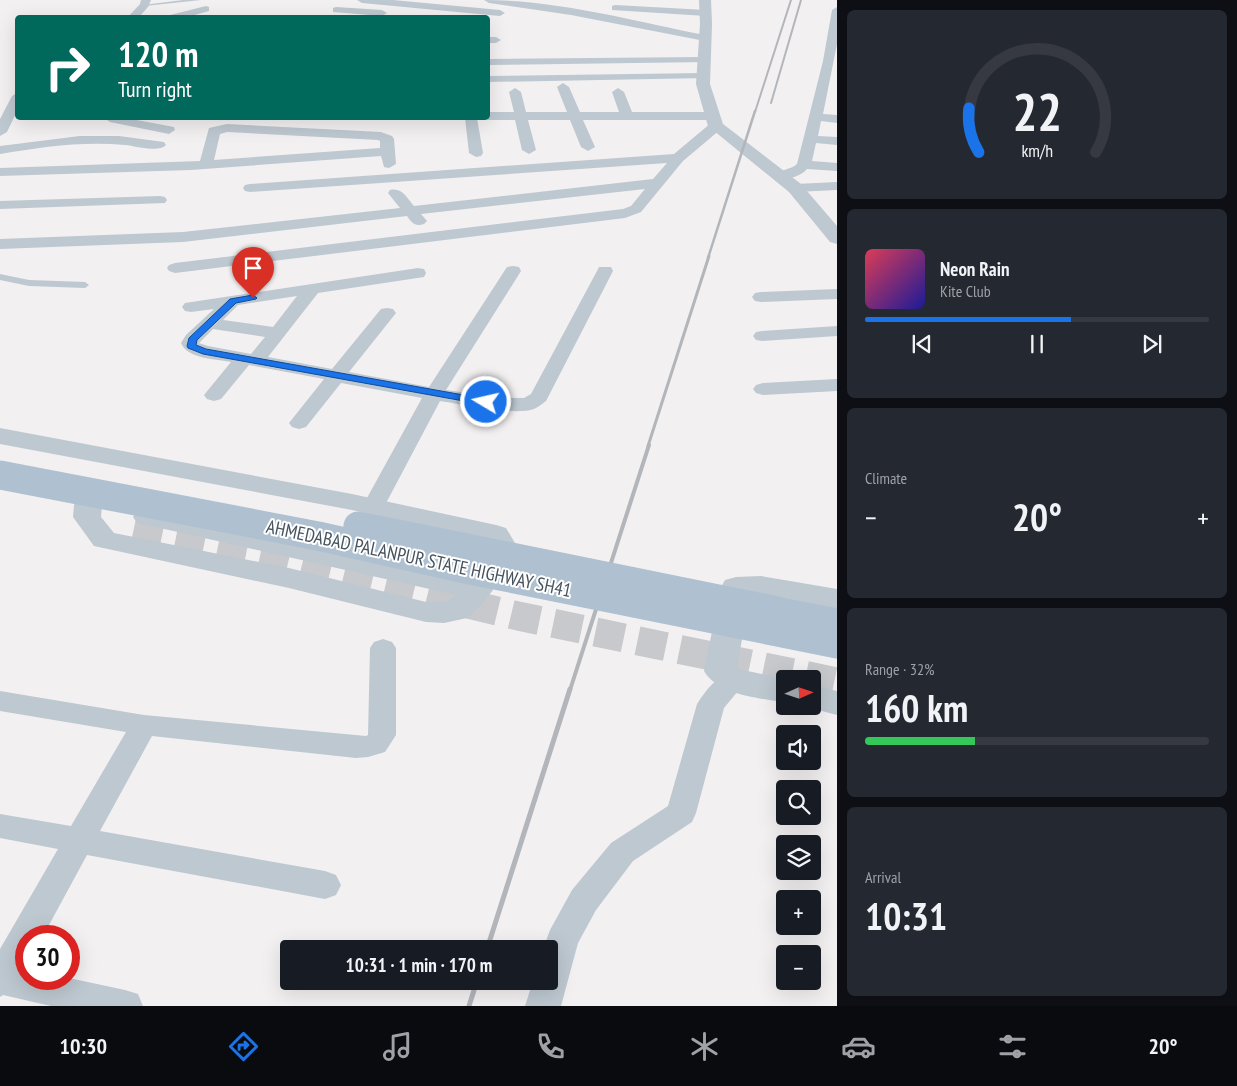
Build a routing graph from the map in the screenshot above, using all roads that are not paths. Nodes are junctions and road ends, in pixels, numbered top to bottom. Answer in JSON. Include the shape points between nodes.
{"nodes":[{"id":1,"x":198,"y":0,"type":"edge"},
{"id":2,"x":362,"y":0,"type":"edge"},
{"id":3,"x":489,"y":0,"type":"edge"},
{"id":4,"x":405,"y":1,"type":"edge"},
{"id":5,"x":146,"y":2,"type":"edge"},
{"id":6,"x":569,"y":6,"type":"dead end"},
{"id":7,"x":705,"y":7,"type":"edge"},
{"id":8,"x":206,"y":9,"type":"dead end"},
{"id":9,"x":336,"y":10,"type":"dead end"},
{"id":10,"x":500,"y":13,"type":"dead end"},
{"id":11,"x":135,"y":15,"type":"edge"},
{"id":12,"x":182,"y":15,"type":"edge"},
{"id":13,"x":386,"y":15,"type":"edge"},
{"id":14,"x":836,"y":21,"type":"edge"},
{"id":15,"x":705,"y":38,"type":"junction"},
{"id":16,"x":704,"y":60,"type":"junction"},
{"id":17,"x":490,"y":62,"type":"edge"},
{"id":18,"x":513,"y":62,"type":"junction"},
{"id":19,"x":559,"y":62,"type":"junction"},
{"id":20,"x":833,"y":64,"type":"edge"},
{"id":21,"x":703,"y":76,"type":"junction"},
{"id":22,"x":518,"y":78,"type":"junction"},
{"id":23,"x":490,"y":79,"type":"edge"},
{"id":24,"x":566,"y":83,"type":"junction"},
{"id":25,"x":515,"y":92,"type":"dead end"},
{"id":26,"x":618,"y":92,"type":"dead end"},
{"id":27,"x":15,"y":102,"type":"edge"},
{"id":28,"x":490,"y":116,"type":"edge"},
{"id":29,"x":522,"y":116,"type":"junction"},
{"id":30,"x":574,"y":116,"type":"junction"},
{"id":31,"x":627,"y":116,"type":"junction"},
{"id":32,"x":816,"y":117,"type":"junction"},
{"id":33,"x":837,"y":119,"type":"edge"},
{"id":34,"x":120,"y":120,"type":"edge"},
{"id":35,"x":471,"y":120,"type":"edge"},
{"id":36,"x":715,"y":121,"type":"junction"},
{"id":37,"x":1,"y":127,"type":"edge"},
{"id":38,"x":170,"y":130,"type":"dead end"},
{"id":39,"x":810,"y":139,"type":"junction"},
{"id":40,"x":837,"y":141,"type":"edge"},
{"id":41,"x":159,"y":145,"type":"dead end"},
{"id":42,"x":588,"y":147,"type":"dead end"},
{"id":43,"x":0,"y":150,"type":"edge"},
{"id":44,"x":529,"y":150,"type":"dead end"},
{"id":45,"x":386,"y":152,"type":"junction"},
{"id":46,"x":476,"y":152,"type":"dead end"},
{"id":47,"x":678,"y":158,"type":"junction"},
{"id":48,"x":206,"y":165,"type":"junction"},
{"id":49,"x":804,"y":165,"type":"junction"},
{"id":50,"x":837,"y":167,"type":"edge"},
{"id":51,"x":0,"y":172,"type":"edge"},
{"id":52,"x":392,"y":177,"type":"junction"},
{"id":53,"x":788,"y":182,"type":"junction"},
{"id":54,"x":657,"y":184,"type":"junction"},
{"id":55,"x":837,"y":186,"type":"edge"},
{"id":56,"x":250,"y":188,"type":"dead end"},
{"id":57,"x":395,"y":193,"type":"dead end"},
{"id":58,"x":160,"y":200,"type":"dead end"},
{"id":59,"x":0,"y":205,"type":"edge"},
{"id":60,"x":410,"y":212,"type":"junction"},
{"id":61,"x":278,"y":227,"type":"junction"},
{"id":62,"x":836,"y":235,"type":"edge"},
{"id":63,"x":431,"y":236,"type":"junction"},
{"id":64,"x":0,"y":244,"type":"edge"},
{"id":65,"x":293,"y":253,"type":"junction"},
{"id":66,"x":175,"y":268,"type":"dead end"},
{"id":67,"x":513,"y":271,"type":"dead end"},
{"id":68,"x":605,"y":271,"type":"dead end"},
{"id":69,"x":418,"y":273,"type":"dead end"},
{"id":70,"x":0,"y":277,"type":"edge"},
{"id":71,"x":84,"y":285,"type":"dead end"},
{"id":72,"x":312,"y":289,"type":"junction"},
{"id":73,"x":837,"y":294,"type":"edge"},
{"id":74,"x":761,"y":297,"type":"dead end"},
{"id":75,"x":233,"y":300,"type":"junction"},
{"id":76,"x":191,"y":307,"type":"dead end"},
{"id":77,"x":387,"y":313,"type":"dead end"},
{"id":78,"x":210,"y":323,"type":"junction"},
{"id":79,"x":837,"y":331,"type":"edge"},
{"id":80,"x":276,"y":333,"type":"junction"},
{"id":81,"x":762,"y":336,"type":"dead end"},
{"id":82,"x":250,"y":360,"type":"junction"},
{"id":83,"x":338,"y":376,"type":"junction"},
{"id":84,"x":837,"y":385,"type":"edge"},
{"id":85,"x":764,"y":389,"type":"dead end"},
{"id":86,"x":214,"y":394,"type":"dead end"},
{"id":87,"x":434,"y":394,"type":"junction"},
{"id":88,"x":299,"y":423,"type":"dead end"},
{"id":89,"x":0,"y":436,"type":"edge"},
{"id":90,"x":0,"y":458,"type":"edge"},
{"id":91,"x":0,"y":475,"type":"edge"},
{"id":92,"x":0,"y":490,"type":"edge"},
{"id":93,"x":373,"y":507,"type":"junction"},
{"id":94,"x":89,"y":513,"type":"junction"},
{"id":95,"x":134,"y":528,"type":"tunnel mouth"},
{"id":96,"x":837,"y":599,"type":"edge"},
{"id":97,"x":837,"y":623,"type":"edge"},
{"id":98,"x":837,"y":644,"type":"edge"},
{"id":99,"x":383,"y":648,"type":"dead end"},
{"id":100,"x":733,"y":680,"type":"junction"},
{"id":101,"x":776,"y":689,"type":"edge"},
{"id":102,"x":821,"y":700,"type":"edge"},
{"id":103,"x":0,"y":701,"type":"edge"},
{"id":104,"x":837,"y":703,"type":"edge"},
{"id":105,"x":144,"y":725,"type":"junction"},
{"id":106,"x":0,"y":826,"type":"edge"},
{"id":107,"x":78,"y":840,"type":"junction"},
{"id":108,"x":325,"y":885,"type":"dead end"},
{"id":109,"x":0,"y":980,"type":"edge"},
{"id":110,"x":125,"y":1006,"type":"edge"},
{"id":111,"x":543,"y":1006,"type":"edge"}],
"edges":[{"from":1,"to":5,"type":"lane"},
{"from":2,"to":4,"type":"street"},
{"from":3,"to":15,"type":"street"},
{"from":4,"to":10,"type":"street"},
{"from":4,"to":13,"type":"street"},
{"from":5,"to":11,"type":"street"},
{"from":6,"to":7,"type":"street"},
{"from":7,"to":15,"type":"street"},
{"from":8,"to":12,"type":"street"},
{"from":9,"to":13,"type":"street"},
{"from":14,"to":20,"type":"street"},
{"from":15,"to":16,"type":"street"},
{"from":16,"to":19,"type":"street"},
{"from":16,"to":21,"type":"street"},
{"from":17,"to":18,"type":"street"},
{"from":18,"to":19,"type":"street"},
{"from":18,"to":22,"type":"street"},
{"from":19,"to":24,"type":"street"},
{"from":20,"to":32,"type":"street"},
{"from":21,"to":24,"type":"street"},
{"from":21,"to":36,"type":"street"},
{"from":22,"to":23,"type":"street"},
{"from":22,"to":24,"type":"street"},
{"from":24,"to":30,"type":"street"},
{"from":25,"to":29,"type":"street"},
{"from":26,"to":31,"type":"street"},
{"from":27,"to":37,"type":"street"},
{"from":28,"to":29,"type":"street"},
{"from":29,"to":30,"type":"street"},
{"from":29,"to":44,"type":"street"},
{"from":30,"to":31,"type":"street"},
{"from":30,"to":42,"type":"street"},
{"from":31,"to":36,"type":"street"},
{"from":32,"to":33,"type":"street"},
{"from":32,"to":39,"type":"street"},
{"from":34,"to":38,"type":"street"},
{"from":35,"to":46,"type":"street"},
{"from":36,"to":47,"type":"street"},
{"from":36,"to":53,"type":"street"},
{"from":39,"to":40,"type":"street"},
{"from":39,"to":49,"type":"street"},
{"from":41,"to":43,"type":"street","via":[[134,140],[84,139]]},
{"from":45,"to":48,"type":"street"},
{"from":45,"to":48,"type":"street","via":[[387,139],[381,136],[221,128],[213,133]]},
{"from":45,"to":52,"type":"street"},
{"from":47,"to":52,"type":"street"},
{"from":47,"to":54,"type":"street"},
{"from":48,"to":51,"type":"street"},
{"from":49,"to":50,"type":"street"},
{"from":49,"to":53,"type":"street"},
{"from":52,"to":56,"type":"street"},
{"from":53,"to":55,"type":"street"},
{"from":53,"to":62,"type":"street"},
{"from":54,"to":60,"type":"street"},
{"from":54,"to":63,"type":"street","via":[[636,209],[625,213]]},
{"from":57,"to":60,"type":"street"},
{"from":58,"to":59,"type":"street"},
{"from":60,"to":61,"type":"street"},
{"from":60,"to":63,"type":"street"},
{"from":61,"to":64,"type":"street","via":[[183,237]]},
{"from":61,"to":65,"type":"street"},
{"from":63,"to":65,"type":"street"},
{"from":65,"to":66,"type":"street"},
{"from":67,"to":87,"type":"street"},
{"from":68,"to":87,"type":"street","via":[[534,401],[522,405],[503,404]]},
{"from":69,"to":72,"type":"street"},
{"from":70,"to":71,"type":"lane","via":[[29,283]]},
{"from":72,"to":75,"type":"street"},
{"from":72,"to":80,"type":"street"},
{"from":73,"to":74,"type":"street"},
{"from":75,"to":76,"type":"street"},
{"from":75,"to":78,"type":"street"},
{"from":77,"to":83,"type":"street"},
{"from":78,"to":80,"type":"street"},
{"from":78,"to":82,"type":"street","via":[[192,340],[191,346]]},
{"from":79,"to":81,"type":"street"},
{"from":80,"to":82,"type":"street"},
{"from":82,"to":83,"type":"street"},
{"from":82,"to":86,"type":"street"},
{"from":83,"to":87,"type":"street"},
{"from":83,"to":88,"type":"street"},
{"from":84,"to":85,"type":"street"},
{"from":87,"to":93,"type":"street"},
{"from":89,"to":93,"type":"street"},
{"from":90,"to":97,"type":"main road","name":"AHMEDABAD PALANPUR STATE HIGHWAY SH41","bridge":true,"via":[[400,534]]},
{"from":91,"to":98,"type":"main road","name":"AHMEDABAD PALANPUR STATE HIGHWAY SH41","bridge":true,"via":[[318,536]]},
{"from":92,"to":94,"type":"street"},
{"from":93,"to":94,"type":"street","via":[[496,534],[501,543],[478,590],[465,606],[448,614],[426,612],[289,578],[104,540]]},
{"from":94,"to":95,"type":"street"},
{"from":96,"to":100,"type":"street","via":[[771,587],[736,587],[720,671]]},
{"from":99,"to":105,"type":"street","via":[[382,735],[377,745],[372,747]]},
{"from":100,"to":101,"type":"street"},
{"from":100,"to":111,"type":"street","via":[[711,704],[681,813],[622,852],[584,900],[562,940]]},
{"from":102,"to":104,"type":"street"},
{"from":103,"to":105,"type":"street"},
{"from":105,"to":107,"type":"street"},
{"from":106,"to":107,"type":"street"},
{"from":107,"to":108,"type":"street"},
{"from":107,"to":109,"type":"street"},
{"from":109,"to":110,"type":"street"}]}
